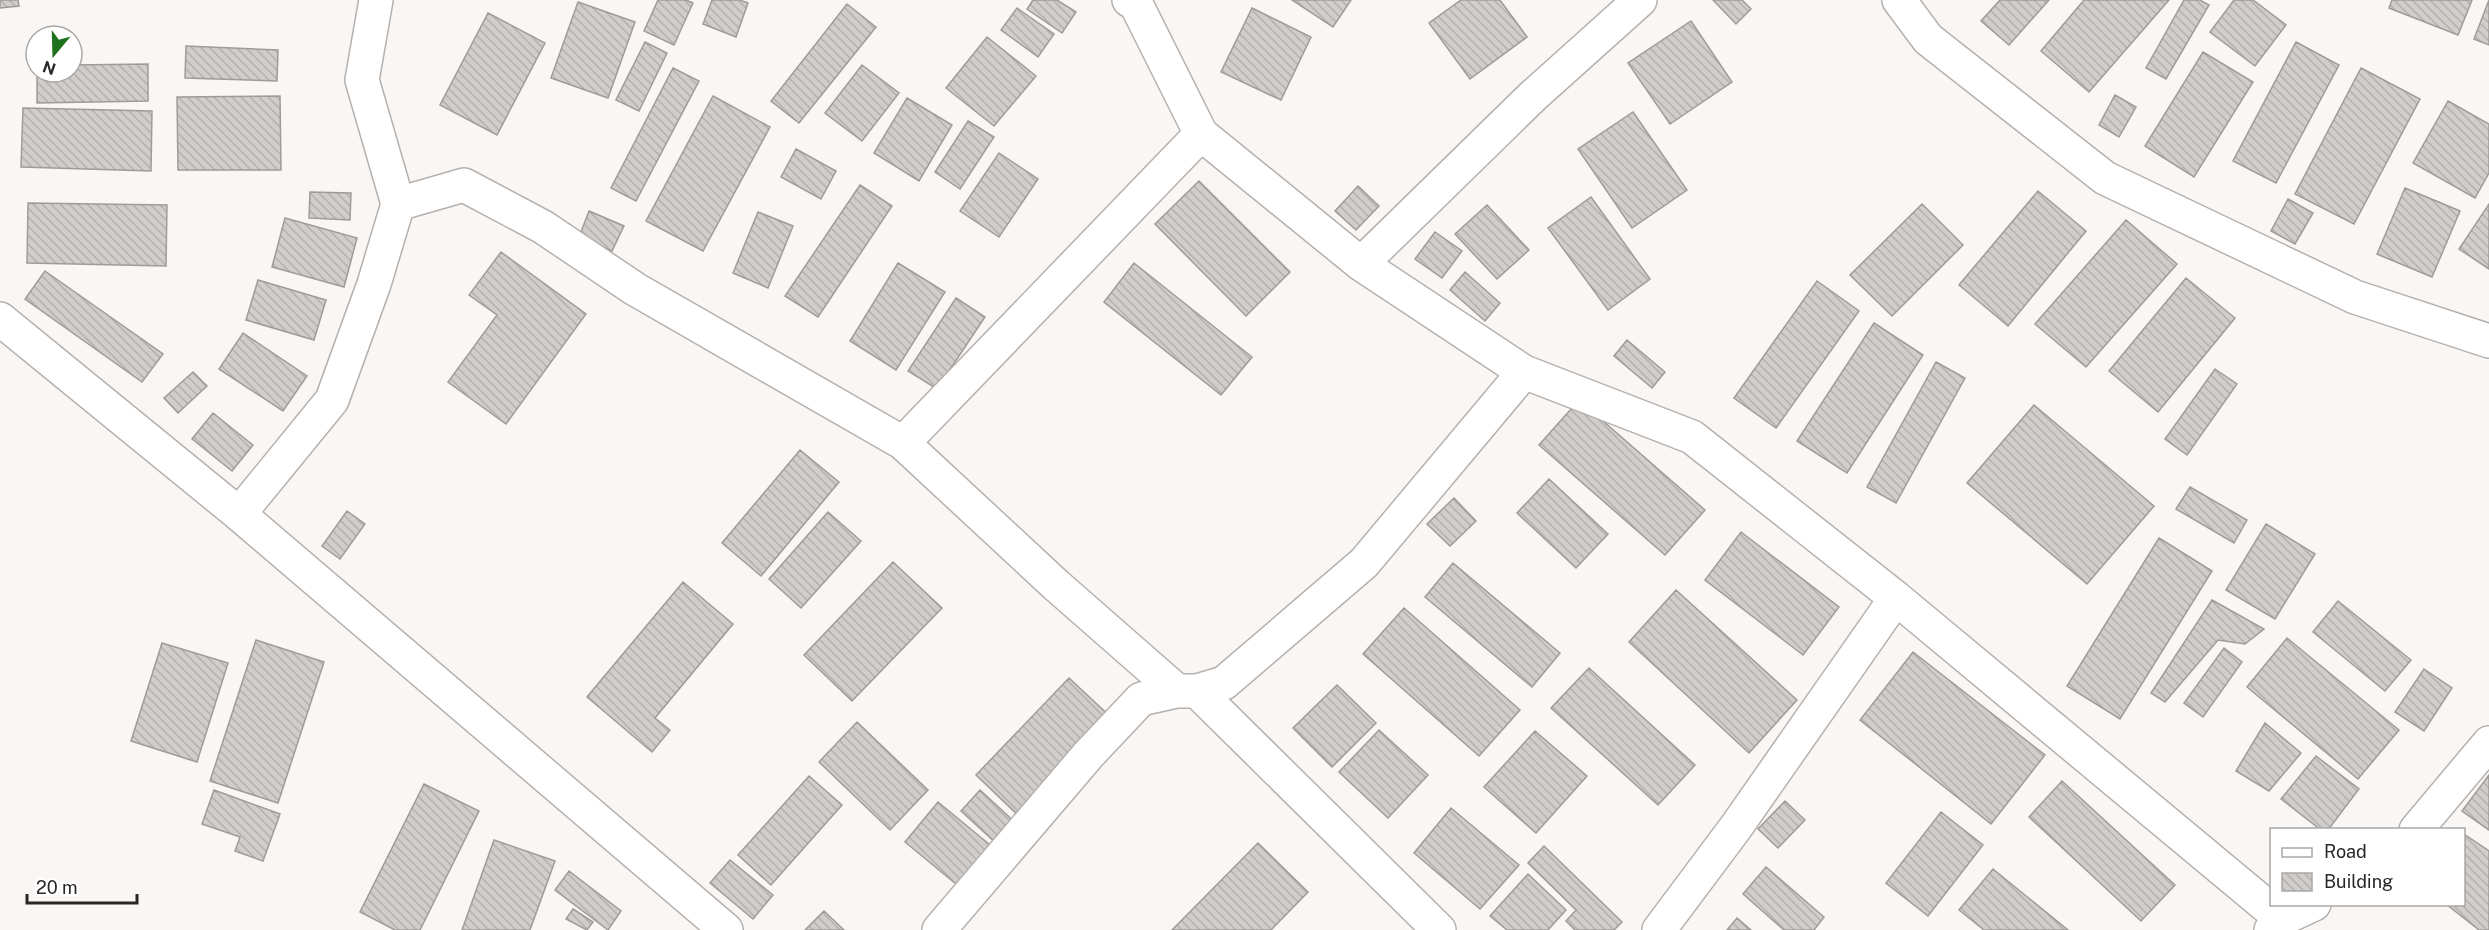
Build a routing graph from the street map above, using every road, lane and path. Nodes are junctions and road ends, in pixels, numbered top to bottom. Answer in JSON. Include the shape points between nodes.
{"nodes":[{"id":1,"x":376,"y":0,"type":"edge"},
{"id":2,"x":1129,"y":0,"type":"edge"},
{"id":3,"x":1640,"y":0,"type":"edge"},
{"id":4,"x":1899,"y":0,"type":"edge"},
{"id":5,"x":1201,"y":134,"type":"junction"},
{"id":6,"x":398,"y":204,"type":"junction"},
{"id":7,"x":1361,"y":264,"type":"junction"},
{"id":8,"x":0,"y":320,"type":"edge"},
{"id":9,"x":2489,"y":341,"type":"edge"},
{"id":10,"x":1524,"y":372,"type":"junction"},
{"id":11,"x":903,"y":443,"type":"junction"},
{"id":12,"x":239,"y":514,"type":"junction"},
{"id":13,"x":1896,"y":598,"type":"junction"},
{"id":14,"x":1187,"y":690,"type":"junction"},
{"id":15,"x":2489,"y":744,"type":"edge"},
{"id":16,"x":2418,"y":828,"type":"edge"},
{"id":17,"x":2310,"y":906,"type":"edge"},
{"id":18,"x":2277,"y":924,"type":"edge"},
{"id":19,"x":726,"y":930,"type":"edge"},
{"id":20,"x":939,"y":930,"type":"edge"},
{"id":21,"x":1439,"y":930,"type":"edge"},
{"id":22,"x":1659,"y":930,"type":"edge"}],
"edges":[{"from":1,"to":6,"type":"street","via":[[362,80]]},
{"from":2,"to":5,"type":"street","via":[[1136,3]]},
{"from":3,"to":7,"type":"street","via":[[1533,96]]},
{"from":4,"to":9,"type":"street","via":[[1928,39],[2104,178],[2355,297]]},
{"from":5,"to":7,"type":"street"},
{"from":5,"to":11,"type":"street"},
{"from":6,"to":11,"type":"street","via":[[464,185],[543,227],[635,289]]},
{"from":6,"to":12,"type":"street","via":[[333,400]]},
{"from":7,"to":10,"type":"street"},
{"from":8,"to":12,"type":"street"},
{"from":10,"to":13,"type":"street","via":[[1692,437]]},
{"from":10,"to":14,"type":"street","via":[[1364,563],[1224,682]]},
{"from":11,"to":14,"type":"street","via":[[1056,585]]},
{"from":12,"to":19,"type":"street"},
{"from":13,"to":18,"type":"street"},
{"from":13,"to":22,"type":"street"},
{"from":14,"to":20,"type":"street","via":[[1141,699]]},
{"from":14,"to":21,"type":"street"},
{"from":15,"to":16,"type":"street"},
{"from":17,"to":18,"type":"street"}]}
